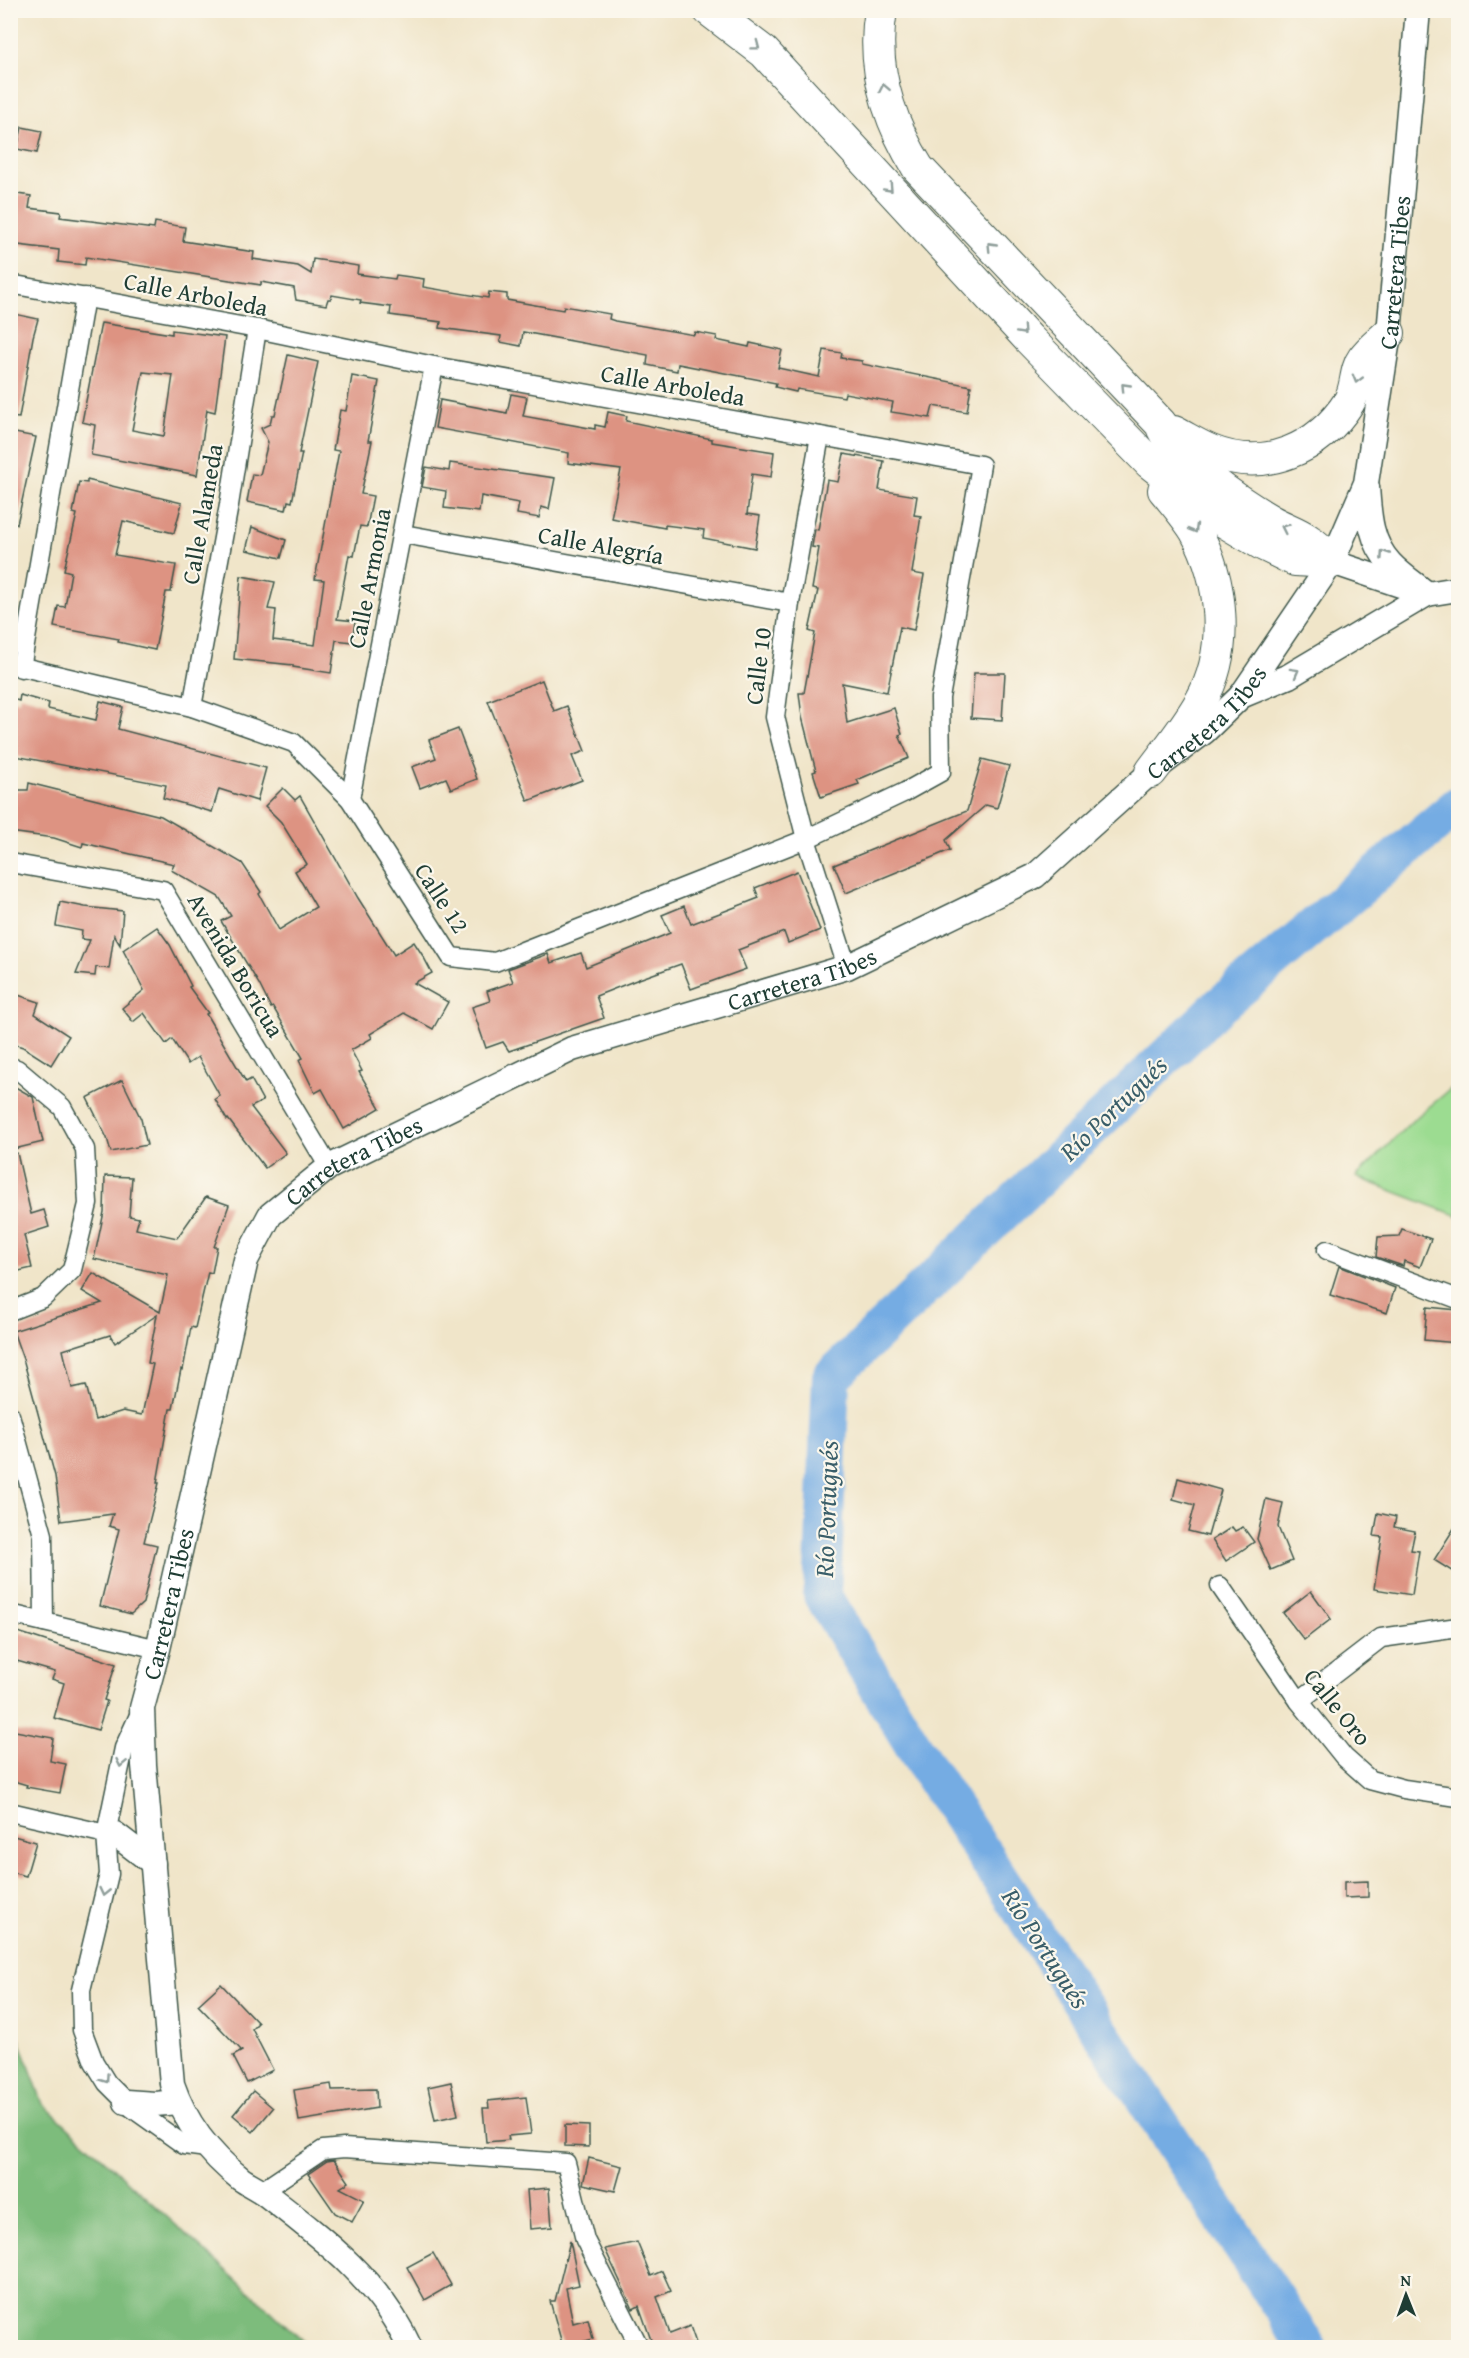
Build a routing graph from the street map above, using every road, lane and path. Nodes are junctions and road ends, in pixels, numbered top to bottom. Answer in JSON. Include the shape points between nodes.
{"nodes":[{"id":1,"x":710,"y":10,"type":"edge"},
{"id":2,"x":882,"y":10,"type":"edge"},
{"id":3,"x":1418,"y":10,"type":"edge"},
{"id":4,"x":10,"y":284,"type":"edge"},
{"id":5,"x":85,"y":297,"type":"junction"},
{"id":6,"x":257,"y":329,"type":"junction"},
{"id":7,"x":1389,"y":333,"type":"junction"},
{"id":8,"x":434,"y":366,"type":"junction"},
{"id":9,"x":1161,"y":424,"type":"junction"},
{"id":10,"x":820,"y":436,"type":"junction"},
{"id":11,"x":1150,"y":463,"type":"junction"},
{"id":12,"x":1366,"y":483,"type":"junction"},
{"id":13,"x":403,"y":534,"type":"junction"},
{"id":14,"x":1332,"y":562,"type":"junction"},
{"id":15,"x":1442,"y":592,"type":"edge"},
{"id":16,"x":790,"y":603,"type":"junction"},
{"id":17,"x":16,"y":666,"type":"edge"},
{"id":18,"x":1241,"y":696,"type":"junction"},
{"id":19,"x":192,"y":707,"type":"junction"},
{"id":20,"x":1151,"y":772,"type":"junction"},
{"id":21,"x":904,"y":792,"type":"joint"},
{"id":22,"x":350,"y":799,"type":"junction"},
{"id":23,"x":806,"y":839,"type":"junction"},
{"id":24,"x":10,"y":863,"type":"edge"},
{"id":25,"x":847,"y":967,"type":"junction"},
{"id":26,"x":10,"y":1067,"type":"edge"},
{"id":27,"x":329,"y":1167,"type":"junction"},
{"id":28,"x":1327,"y":1250,"type":"dead end"},
{"id":29,"x":1458,"y":1299,"type":"edge"},
{"id":30,"x":10,"y":1311,"type":"edge"},
{"id":31,"x":10,"y":1415,"type":"edge"},
{"id":32,"x":1220,"y":1586,"type":"dead end"},
{"id":33,"x":10,"y":1614,"type":"edge"},
{"id":34,"x":44,"y":1622,"type":"junction"},
{"id":35,"x":1458,"y":1627,"type":"edge"},
{"id":36,"x":158,"y":1649,"type":"junction"},
{"id":37,"x":1299,"y":1701,"type":"junction"},
{"id":38,"x":142,"y":1708,"type":"junction"},
{"id":39,"x":1458,"y":1797,"type":"edge"},
{"id":40,"x":10,"y":1812,"type":"edge"},
{"id":41,"x":106,"y":1834,"type":"junction"},
{"id":42,"x":153,"y":1863,"type":"junction"},
{"id":43,"x":126,"y":2102,"type":"junction"},
{"id":44,"x":178,"y":2102,"type":"junction"},
{"id":45,"x":207,"y":2148,"type":"junction"},
{"id":46,"x":262,"y":2191,"type":"junction"},
{"id":47,"x":410,"y":2348,"type":"edge"},
{"id":48,"x":640,"y":2348,"type":"edge"}],
"edges":[{"from":1,"to":11,"type":"highway","one_way":true,"via":[[764,52],[1029,339]]},
{"from":9,"to":2,"type":"highway","one_way":true,"via":[[918,168],[886,99],[879,47]]},
{"from":3,"to":7,"type":"street","name":"Carretera Tibes"},
{"from":4,"to":5,"type":"street","name":"Calle Arboleda"},
{"from":5,"to":6,"type":"street","name":"Calle Arboleda"},
{"from":5,"to":17,"type":"street"},
{"from":6,"to":8,"type":"street","name":"Calle Arboleda"},
{"from":6,"to":19,"type":"street","name":"Calle Alameda"},
{"from":7,"to":9,"type":"highway","one_way":true,"via":[[1362,360],[1351,399],[1340,415],[1310,443],[1292,453],[1231,457],[1210,451]]},
{"from":7,"to":12,"type":"street","name":"Carretera Tibes"},
{"from":8,"to":10,"type":"street","name":"Calle Arboleda"},
{"from":8,"to":13,"type":"street","name":"Calle Armonia"},
{"from":14,"to":9,"type":"highway","one_way":true,"via":[[1309,540],[1226,493],[1164,435]]},
{"from":10,"to":16,"type":"street","name":"Calle 10"},
{"from":10,"to":21,"type":"street","name":"Calle Arboleda","via":[[981,465],[940,698],[940,772]]},
{"from":11,"to":14,"type":"highway","via":[[1225,522],[1262,544],[1295,560]]},
{"from":11,"to":20,"type":"highway","one_way":true,"via":[[1205,550],[1219,613],[1211,680]]},
{"from":12,"to":14,"type":"street","name":"Carretera Tibes"},
{"from":15,"to":12,"type":"street","one_way":true,"via":[[1390,564],[1375,541]]},
{"from":13,"to":16,"type":"street","name":"Calle Alegría"},
{"from":13,"to":22,"type":"street","name":"Calle Armonia"},
{"from":14,"to":15,"type":"street"},
{"from":14,"to":18,"type":"street","name":"Carretera Tibes"},
{"from":18,"to":15,"type":"street","one_way":true,"via":[[1289,676]]},
{"from":16,"to":23,"type":"street","name":"Calle 10","via":[[775,717]]},
{"from":17,"to":19,"type":"street","name":"Calle 12"},
{"from":18,"to":20,"type":"street","name":"Carretera Tibes","via":[[1204,732]]},
{"from":19,"to":22,"type":"street","name":"Calle 12","via":[[294,743]]},
{"from":20,"to":25,"type":"street","name":"Carretera Tibes","via":[[1035,876]]},
{"from":21,"to":23,"type":"street","name":"Calle 12"},
{"from":22,"to":23,"type":"street","name":"Calle 12","via":[[451,957],[495,962]]},
{"from":23,"to":25,"type":"street","name":"Calle 10"},
{"from":24,"to":27,"type":"street","name":"Avenida Boricua","via":[[163,890]]},
{"from":25,"to":27,"type":"street","name":"Carretera Tibes","via":[[572,1050]]},
{"from":26,"to":30,"type":"street","via":[[62,1107],[85,1149],[88,1204],[72,1270],[43,1298]]},
{"from":27,"to":36,"type":"street","name":"Carretera Tibes","via":[[270,1215],[246,1260]]},
{"from":28,"to":29,"type":"street"},
{"from":31,"to":34,"type":"street","via":[[43,1535]]},
{"from":32,"to":37,"type":"street","name":"Calle Oro"},
{"from":33,"to":34,"type":"street"},
{"from":34,"to":36,"type":"street"},
{"from":35,"to":37,"type":"street","via":[[1381,1638]]},
{"from":36,"to":38,"type":"street","name":"Carretera Tibes"},
{"from":37,"to":39,"type":"street","name":"Calle Oro","via":[[1344,1758],[1370,1780]]},
{"from":38,"to":41,"type":"street","one_way":true,"via":[[124,1748]]},
{"from":38,"to":42,"type":"street","name":"Carretera Tibes"},
{"from":40,"to":41,"type":"street"},
{"from":41,"to":42,"type":"street","via":[[116,1834]]},
{"from":41,"to":43,"type":"street","one_way":true,"via":[[109,1874],[81,1990],[82,2030],[94,2062]]},
{"from":42,"to":44,"type":"street","name":"Carretera Tibes","via":[[166,2035]]},
{"from":43,"to":44,"type":"street"},
{"from":43,"to":45,"type":"street","via":[[184,2145]]},
{"from":44,"to":45,"type":"street","name":"Carretera Tibes"},
{"from":45,"to":46,"type":"street","name":"Carretera Tibes","via":[[242,2180]]},
{"from":46,"to":47,"type":"street","name":"Carretera Tibes","via":[[344,2258],[374,2289],[398,2322]]},
{"from":46,"to":48,"type":"street","via":[[323,2150],[344,2148],[566,2163],[585,2240]]}]}
